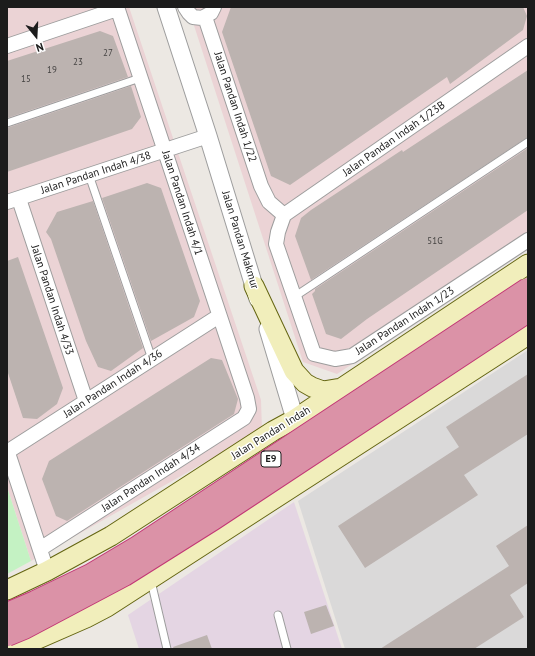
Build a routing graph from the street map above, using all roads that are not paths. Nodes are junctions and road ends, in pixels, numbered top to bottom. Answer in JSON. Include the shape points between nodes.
{"nodes":[{"id":1,"x":167,"y":7,"type":"edge"},
{"id":2,"x":184,"y":7,"type":"edge"},
{"id":3,"x":117,"y":8,"type":"edge"},
{"id":4,"x":210,"y":12,"type":"edge"},
{"id":5,"x":7,"y":46,"type":"edge"},
{"id":6,"x":528,"y":46,"type":"edge"},
{"id":7,"x":140,"y":78,"type":"junction"},
{"id":8,"x":7,"y":123,"type":"edge"},
{"id":9,"x":208,"y":136,"type":"junction"},
{"id":10,"x":528,"y":142,"type":"edge"},
{"id":11,"x":164,"y":150,"type":"junction"},
{"id":12,"x":89,"y":175,"type":"junction"},
{"id":13,"x":13,"y":200,"type":"edge"},
{"id":14,"x":284,"y":215,"type":"junction"},
{"id":15,"x":528,"y":240,"type":"edge"},
{"id":16,"x":528,"y":264,"type":"edge"},
{"id":17,"x":254,"y":286,"type":"junction"},
{"id":18,"x":528,"y":289,"type":"edge"},
{"id":19,"x":294,"y":296,"type":"junction"},
{"id":20,"x":528,"y":311,"type":"edge"},
{"id":21,"x":219,"y":316,"type":"junction"},
{"id":22,"x":528,"y":335,"type":"edge"},
{"id":23,"x":152,"y":359,"type":"junction"},
{"id":24,"x":341,"y":388,"type":"junction"},
{"id":25,"x":247,"y":398,"type":"joint"},
{"id":26,"x":86,"y":401,"type":"junction"},
{"id":27,"x":295,"y":419,"type":"junction"},
{"id":28,"x":7,"y":451,"type":"edge"},
{"id":29,"x":318,"y":470,"type":"junction"},
{"id":30,"x":197,"y":480,"type":"junction"},
{"id":31,"x":228,"y":528,"type":"junction"},
{"id":32,"x":40,"y":549,"type":"junction"},
{"id":33,"x":47,"y":571,"type":"junction"},
{"id":34,"x":151,"y":579,"type":"junction"},
{"id":35,"x":7,"y":590,"type":"edge"},
{"id":36,"x":7,"y":614,"type":"edge"},
{"id":37,"x":278,"y":615,"type":"dead end"},
{"id":38,"x":7,"y":635,"type":"edge"},
{"id":39,"x":15,"y":649,"type":"edge"},
{"id":40,"x":167,"y":649,"type":"edge"},
{"id":41,"x":287,"y":649,"type":"edge"}],
"edges":[{"from":1,"to":9,"type":"street","name":"Jalan Pandan Makmur"},
{"from":2,"to":4,"type":"street","name":"Jalan Pandan Indah 1/22","via":[[193,17]]},
{"from":3,"to":5,"type":"street"},
{"from":3,"to":7,"type":"street","name":"Jalan Pandan Indah 4/1"},
{"from":4,"to":14,"type":"street","name":"Jalan Pandan Indah 1/22","via":[[261,186],[269,202]]},
{"from":6,"to":14,"type":"street","name":"Jalan Pandan Indah 1/23B"},
{"from":7,"to":8,"type":"lane"},
{"from":7,"to":11,"type":"street","name":"Jalan Pandan Indah 4/1"},
{"from":9,"to":11,"type":"street","name":"Jalan Pandan Indah 4/38"},
{"from":9,"to":17,"type":"street","name":"Jalan Pandan Makmur"},
{"from":10,"to":19,"type":"lane"},
{"from":11,"to":12,"type":"street","name":"Jalan Pandan Indah 4/38"},
{"from":11,"to":21,"type":"street","name":"Jalan Pandan Indah 4/1"},
{"from":12,"to":13,"type":"street","name":"Jalan Pandan Indah 4/38"},
{"from":12,"to":23,"type":"lane"},
{"from":13,"to":26,"type":"street","name":"Jalan Pandan Indah 4/33"},
{"from":14,"to":19,"type":"street","name":"Jalan Pandan Indah 1/23","via":[[276,244]]},
{"from":15,"to":19,"type":"street","name":"Jalan Pandan Indah 1/23","via":[[352,356],[335,359],[314,354]]},
{"from":16,"to":24,"type":"main road","name":"Jalan Pandan Indah"},
{"from":17,"to":24,"type":"main road","via":[[294,371],[312,387],[323,390]]},
{"from":17,"to":27,"type":"street","name":"Jalan Pandan Makmur"},
{"from":18,"to":36,"type":"highway","number":"E9","bridge":true,"via":[[138,547],[91,575]]},
{"from":20,"to":38,"type":"highway","number":"E9","bridge":true,"via":[[124,576]]},
{"from":21,"to":23,"type":"street","name":"Jalan Pandan Indah 4/36"},
{"from":21,"to":25,"type":"street","name":"Jalan Pandan Indah 4/1"},
{"from":22,"to":29,"type":"main road"},
{"from":23,"to":26,"type":"street","name":"Jalan Pandan Indah 4/36"},
{"from":24,"to":27,"type":"main road","name":"Jalan Pandan Indah"},
{"from":25,"to":32,"type":"street","name":"Jalan Pandan Indah 4/34","via":[[249,409],[244,418]]},
{"from":26,"to":28,"type":"street","name":"Jalan Pandan Indah 4/36"},
{"from":27,"to":29,"type":"street","name":"Jalan Pandan Makmur"},
{"from":27,"to":30,"type":"main road","name":"Jalan Pandan Indah"},
{"from":28,"to":32,"type":"street"},
{"from":29,"to":31,"type":"main road"},
{"from":30,"to":31,"type":"main road","via":[[213,482],[230,495],[234,512]]},
{"from":30,"to":33,"type":"main road","name":"Jalan Pandan Indah","via":[[111,536]]},
{"from":31,"to":34,"type":"main road"},
{"from":32,"to":33,"type":"street"},
{"from":33,"to":35,"type":"main road","name":"Jalan Pandan Indah"},
{"from":34,"to":39,"type":"main road","via":[[86,618]]},
{"from":34,"to":40,"type":"lane"},
{"from":37,"to":41,"type":"lane"}]}
